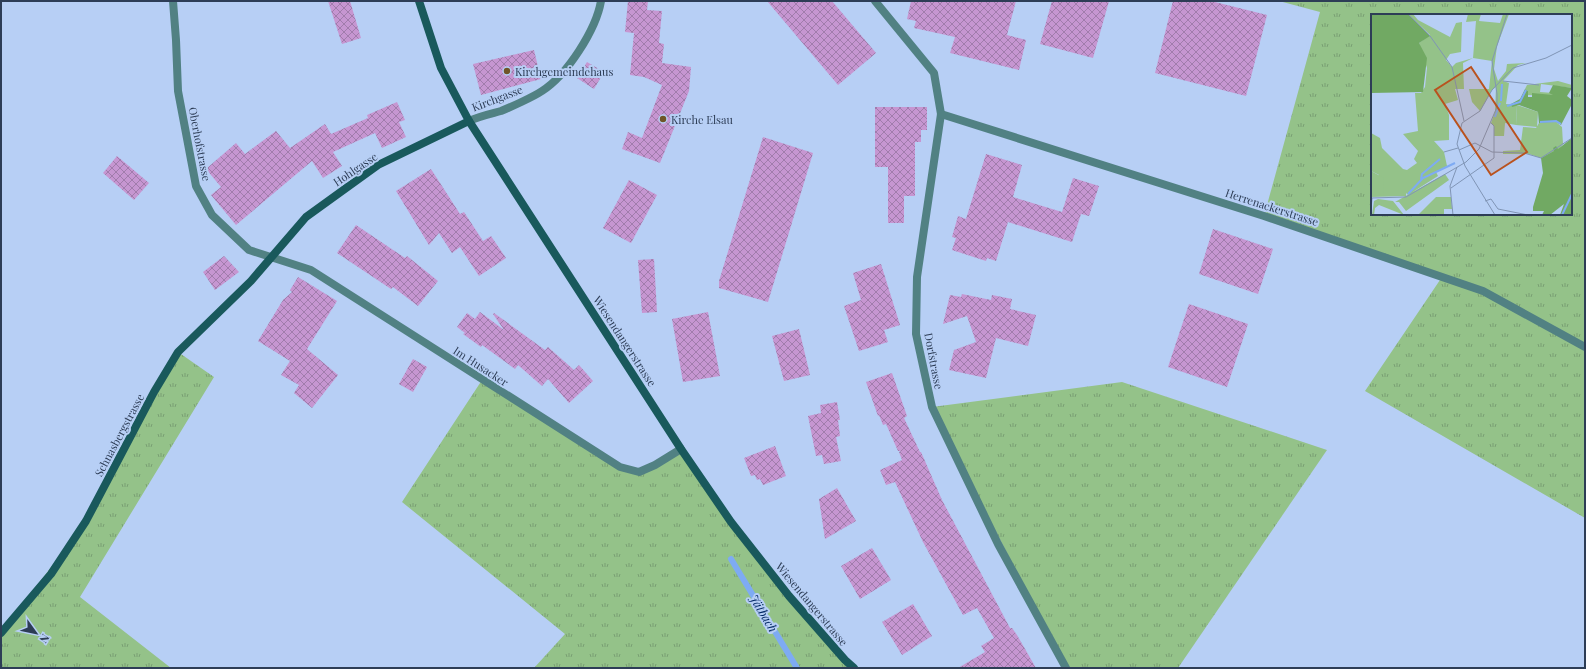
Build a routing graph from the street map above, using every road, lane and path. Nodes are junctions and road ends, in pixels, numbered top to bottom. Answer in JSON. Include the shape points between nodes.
{"nodes":[{"id":1,"x":173,"y":1,"type":"edge"},
{"id":2,"x":419,"y":1,"type":"edge"},
{"id":3,"x":601,"y":1,"type":"edge"},
{"id":4,"x":875,"y":1,"type":"edge"},
{"id":5,"x":941,"y":114,"type":"junction"},
{"id":6,"x":469,"y":121,"type":"junction"},
{"id":7,"x":269,"y":258,"type":"junction"},
{"id":8,"x":1585,"y":347,"type":"edge"},
{"id":9,"x":681,"y":449,"type":"junction"},
{"id":10,"x":1,"y":633,"type":"edge"},
{"id":11,"x":854,"y":668,"type":"edge"},
{"id":12,"x":1066,"y":668,"type":"edge"}],
"edges":[{"from":1,"to":7,"type":"street","name":"Oberhofstrasse","via":[[178,91],[196,186],[212,215],[249,250]]},
{"from":2,"to":6,"type":"main road","name":"Wiesendangerstrasse","via":[[441,68]]},
{"from":3,"to":6,"type":"street","name":"Kirchgasse","via":[[599,13],[589,33],[568,67],[543,91],[502,110]]},
{"from":4,"to":5,"type":"street","name":"Dorfstrasse","via":[[934,73]]},
{"from":5,"to":8,"type":"street","name":"Herrenackerstrasse","via":[[1264,216],[1483,291]]},
{"from":5,"to":12,"type":"street","name":"Dorfstrasse","via":[[917,277],[916,334],[932,407],[998,544]]},
{"from":6,"to":7,"type":"main road","name":"Hohlgasse","via":[[378,165],[306,217]]},
{"from":6,"to":9,"type":"main road","name":"Wiesendangerstrasse"},
{"from":7,"to":9,"type":"street","name":"Im Husacker","via":[[310,270],[620,467],[639,472]]},
{"from":7,"to":10,"type":"main road","name":"Schnasbergstrasse","via":[[246,285],[178,352],[86,520],[51,574]]},
{"from":9,"to":11,"type":"main road","name":"Wiesendangerstrasse","via":[[731,522],[789,596]]}]}
